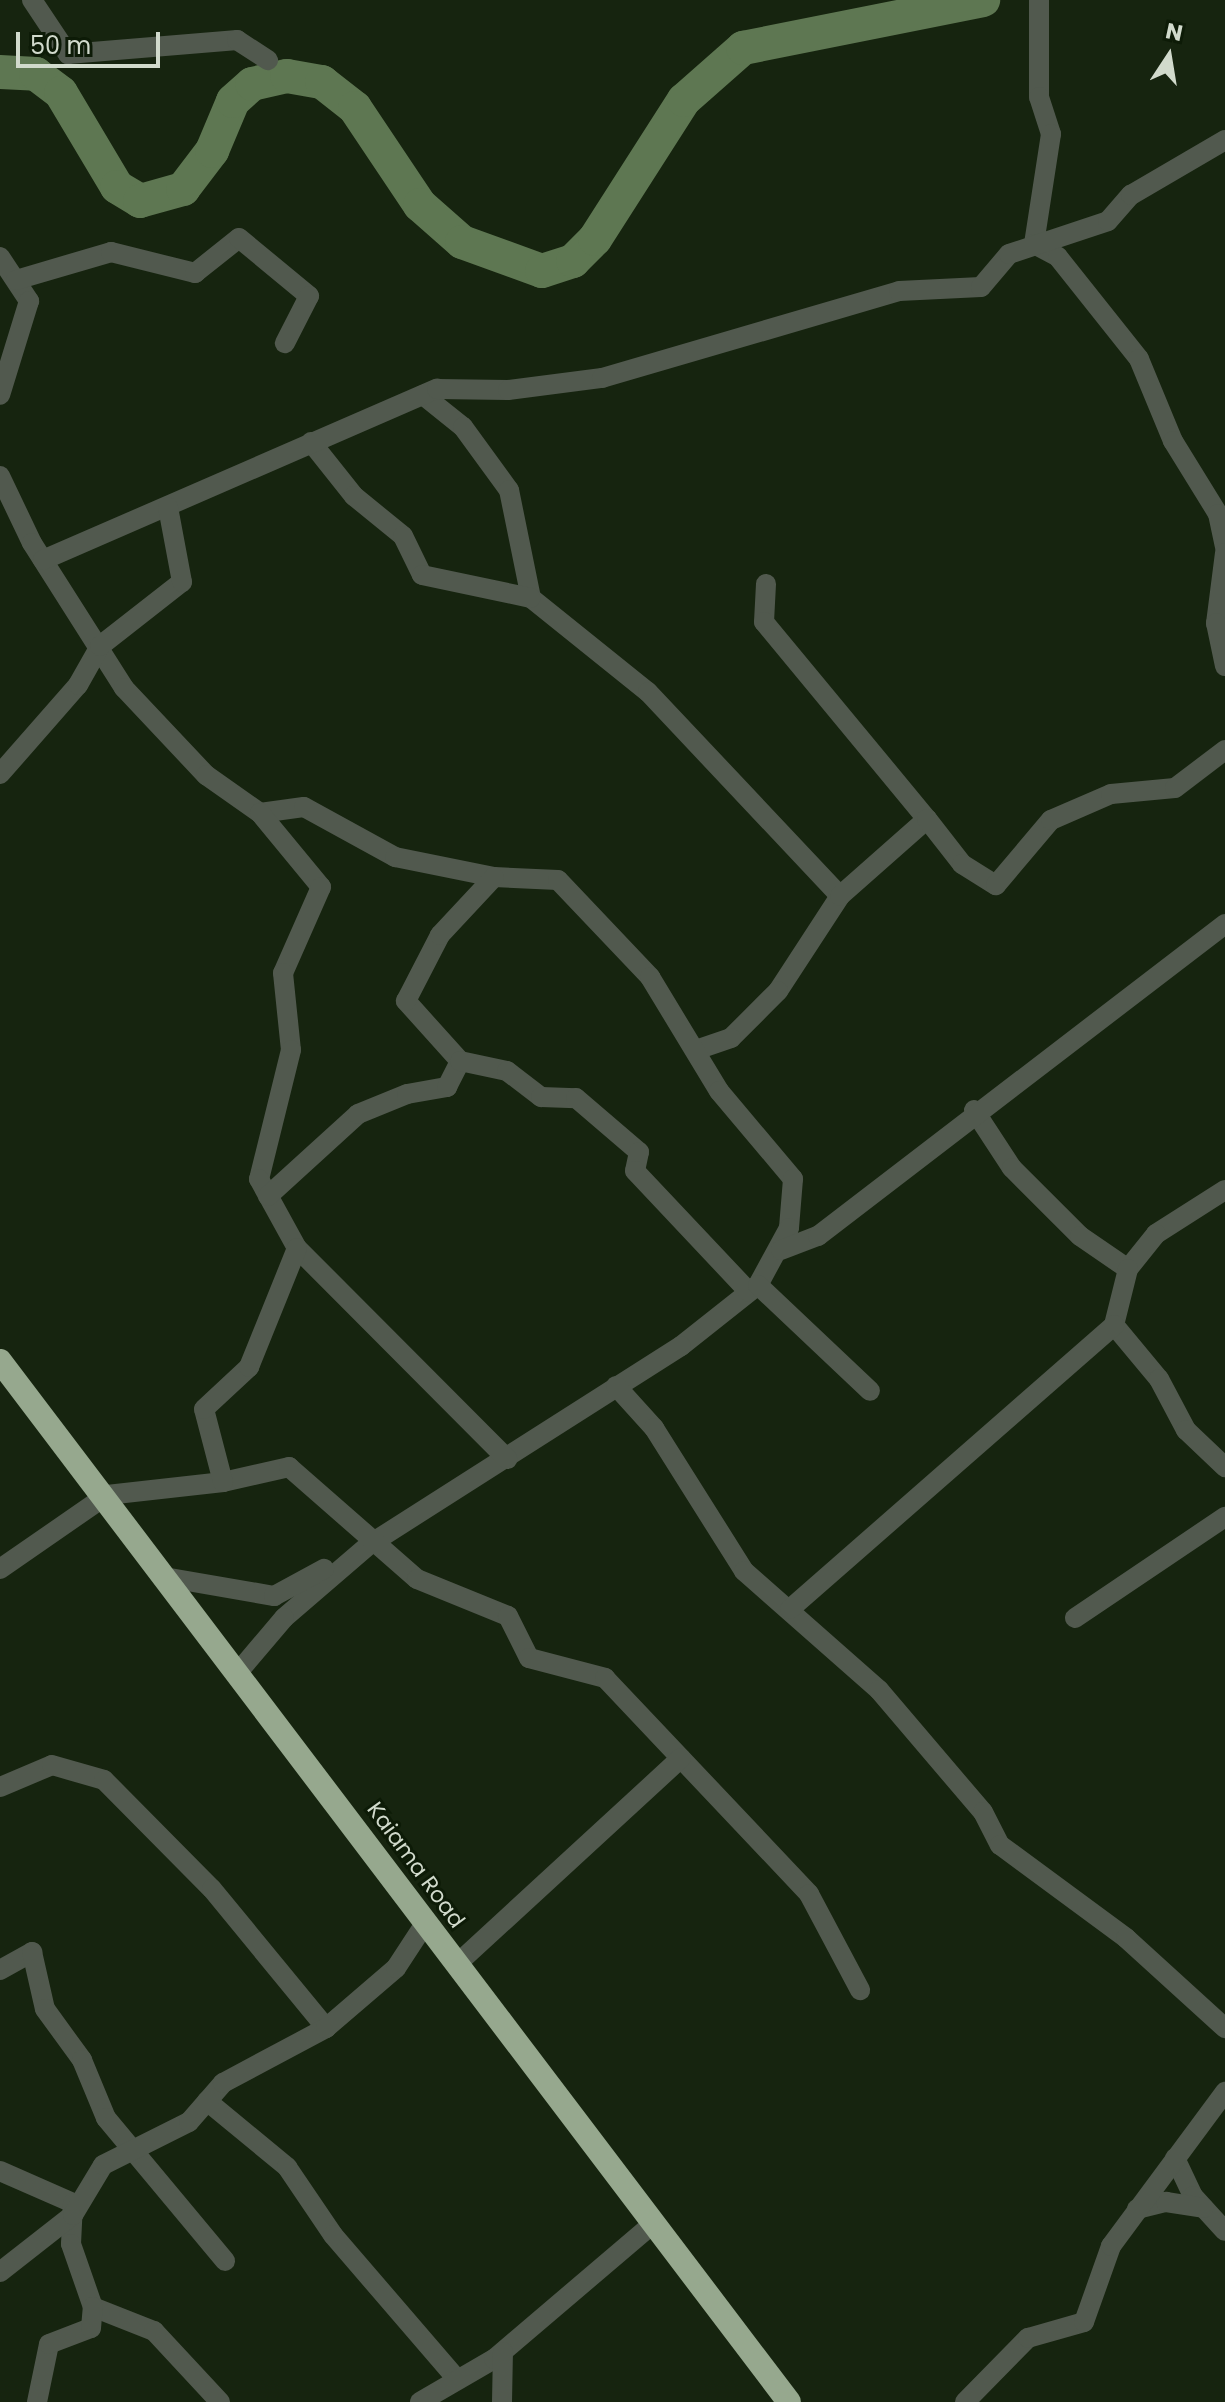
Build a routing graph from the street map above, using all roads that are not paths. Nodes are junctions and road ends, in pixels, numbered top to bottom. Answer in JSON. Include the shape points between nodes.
{"nodes":[{"id":1,"x":32,"y":0,"type":"edge"},
{"id":2,"x":1039,"y":0,"type":"edge"},
{"id":3,"x":268,"y":60,"type":"dead end"},
{"id":4,"x":1225,"y":140,"type":"edge"},
{"id":5,"x":1034,"y":244,"type":"junction"},
{"id":6,"x":0,"y":257,"type":"edge"},
{"id":7,"x":16,"y":280,"type":"junction"},
{"id":8,"x":285,"y":343,"type":"dead end"},
{"id":9,"x":0,"y":395,"type":"edge"},
{"id":10,"x":423,"y":395,"type":"junction"},
{"id":11,"x":311,"y":442,"type":"junction"},
{"id":12,"x":0,"y":476,"type":"edge"},
{"id":13,"x":168,"y":507,"type":"junction"},
{"id":14,"x":1225,"y":551,"type":"edge"},
{"id":15,"x":43,"y":560,"type":"junction"},
{"id":16,"x":766,"y":584,"type":"dead end"},
{"id":17,"x":531,"y":598,"type":"junction"},
{"id":18,"x":100,"y":646,"type":"junction"},
{"id":19,"x":1225,"y":666,"type":"edge"},
{"id":20,"x":1225,"y":750,"type":"edge"},
{"id":21,"x":0,"y":774,"type":"edge"},
{"id":22,"x":260,"y":813,"type":"junction"},
{"id":23,"x":927,"y":819,"type":"junction"},
{"id":24,"x":494,"y":877,"type":"junction"},
{"id":25,"x":840,"y":896,"type":"junction"},
{"id":26,"x":1225,"y":924,"type":"edge"},
{"id":27,"x":699,"y":1049,"type":"junction"},
{"id":28,"x":460,"y":1061,"type":"junction"},
{"id":29,"x":974,"y":1110,"type":"junction"},
{"id":30,"x":1225,"y":1190,"type":"edge"},
{"id":31,"x":268,"y":1196,"type":"junction"},
{"id":32,"x":297,"y":1248,"type":"junction"},
{"id":33,"x":781,"y":1250,"type":"junction"},
{"id":34,"x":1128,"y":1269,"type":"junction"},
{"id":35,"x":753,"y":1288,"type":"junction"},
{"id":36,"x":1114,"y":1325,"type":"junction"},
{"id":37,"x":0,"y":1361,"type":"edge"},
{"id":38,"x":616,"y":1386,"type":"junction"},
{"id":39,"x":870,"y":1391,"type":"dead end"},
{"id":40,"x":507,"y":1459,"type":"junction"},
{"id":41,"x":1225,"y":1467,"type":"edge"},
{"id":42,"x":223,"y":1482,"type":"junction"},
{"id":43,"x":107,"y":1495,"type":"junction"},
{"id":44,"x":1225,"y":1517,"type":"edge"},
{"id":45,"x":370,"y":1544,"type":"junction"},
{"id":46,"x":0,"y":1569,"type":"edge"},
{"id":47,"x":170,"y":1578,"type":"junction"},
{"id":48,"x":790,"y":1609,"type":"junction"},
{"id":49,"x":1075,"y":1618,"type":"dead end"},
{"id":50,"x":239,"y":1671,"type":"junction"},
{"id":51,"x":681,"y":1758,"type":"junction"},
{"id":52,"x":0,"y":1787,"type":"edge"},
{"id":53,"x":426,"y":1922,"type":"junction"},
{"id":54,"x":457,"y":1964,"type":"junction"},
{"id":55,"x":0,"y":1970,"type":"edge"},
{"id":56,"x":860,"y":1990,"type":"dead end"},
{"id":57,"x":326,"y":2028,"type":"junction"},
{"id":58,"x":1225,"y":2028,"type":"edge"},
{"id":59,"x":1225,"y":2092,"type":"edge"},
{"id":60,"x":207,"y":2101,"type":"junction"},
{"id":61,"x":138,"y":2148,"type":"junction"},
{"id":62,"x":1175,"y":2158,"type":"junction"},
{"id":63,"x":0,"y":2171,"type":"edge"},
{"id":64,"x":1204,"y":2208,"type":"junction"},
{"id":65,"x":1137,"y":2209,"type":"junction"},
{"id":66,"x":73,"y":2215,"type":"junction"},
{"id":67,"x":650,"y":2226,"type":"junction"},
{"id":68,"x":1225,"y":2231,"type":"edge"},
{"id":69,"x":225,"y":2261,"type":"dead end"},
{"id":70,"x":0,"y":2272,"type":"edge"},
{"id":71,"x":93,"y":2307,"type":"junction"},
{"id":72,"x":503,"y":2352,"type":"junction"},
{"id":73,"x":457,"y":2379,"type":"junction"},
{"id":74,"x":37,"y":2402,"type":"edge"},
{"id":75,"x":220,"y":2402,"type":"edge"},
{"id":76,"x":420,"y":2402,"type":"edge"},
{"id":77,"x":502,"y":2402,"type":"edge"},
{"id":78,"x":789,"y":2402,"type":"edge"},
{"id":79,"x":965,"y":2402,"type":"edge"}],
"edges":[{"from":1,"to":3,"type":"street","via":[[68,54],[237,40]]},
{"from":2,"to":5,"type":"street","via":[[1039,97],[1051,134]]},
{"from":4,"to":5,"type":"street","via":[[1131,195],[1108,221]]},
{"from":5,"to":10,"type":"street","via":[[1009,254],[981,287],[899,291],[602,378]]},
{"from":5,"to":14,"type":"street","via":[[1058,257],[1139,359],[1173,441],[1218,514]]},
{"from":6,"to":7,"type":"street"},
{"from":7,"to":8,"type":"street","via":[[111,252],[195,273],[239,238],[309,296]]},
{"from":7,"to":9,"type":"street","via":[[29,301]]},
{"from":10,"to":11,"type":"street"},
{"from":10,"to":17,"type":"street","via":[[463,427],[509,490]]},
{"from":11,"to":13,"type":"street"},
{"from":11,"to":17,"type":"street","via":[[354,496],[403,536],[422,575]]},
{"from":12,"to":15,"type":"street"},
{"from":13,"to":15,"type":"street"},
{"from":13,"to":18,"type":"street","via":[[182,582]]},
{"from":14,"to":19,"type":"street","via":[[1216,623]]},
{"from":15,"to":18,"type":"street"},
{"from":16,"to":23,"type":"street","via":[[764,622]]},
{"from":17,"to":25,"type":"street","via":[[648,692]]},
{"from":18,"to":21,"type":"street","via":[[78,685]]},
{"from":18,"to":22,"type":"street","via":[[124,688],[206,775]]},
{"from":20,"to":23,"type":"street","via":[[1175,788],[1111,794],[1051,820],[996,885],[962,864]]},
{"from":22,"to":24,"type":"street","via":[[304,807],[395,857]]},
{"from":22,"to":31,"type":"street","via":[[321,887],[283,973],[291,1050],[259,1179]]},
{"from":23,"to":25,"type":"street"},
{"from":24,"to":27,"type":"street","via":[[558,880],[641,965]]},
{"from":24,"to":28,"type":"street","via":[[440,935],[406,1001]]},
{"from":25,"to":27,"type":"street","via":[[778,991],[731,1038]]},
{"from":26,"to":29,"type":"street"},
{"from":27,"to":33,"type":"street","via":[[719,1091],[793,1179]]},
{"from":28,"to":31,"type":"street","via":[[447,1087],[407,1094],[358,1114]]},
{"from":28,"to":35,"type":"street","via":[[507,1071],[541,1097],[576,1098],[639,1152],[635,1171]]},
{"from":29,"to":33,"type":"street","via":[[818,1236]]},
{"from":29,"to":34,"type":"street","via":[[1012,1168],[1080,1236]]},
{"from":30,"to":34,"type":"street","via":[[1156,1234]]},
{"from":31,"to":32,"type":"street"},
{"from":32,"to":40,"type":"street"},
{"from":32,"to":42,"type":"street","via":[[249,1367],[204,1409]]},
{"from":33,"to":35,"type":"street"},
{"from":34,"to":36,"type":"street"},
{"from":35,"to":38,"type":"street"},
{"from":35,"to":39,"type":"street"},
{"from":36,"to":41,"type":"street","via":[[1159,1379],[1186,1430]]},
{"from":36,"to":48,"type":"street"},
{"from":37,"to":43,"type":"highway","name":"Kaiama Road"},
{"from":38,"to":40,"type":"street"},
{"from":38,"to":48,"type":"street","via":[[654,1428],[670,1464],[744,1571]]},
{"from":40,"to":45,"type":"street"},
{"from":42,"to":43,"type":"street"},
{"from":42,"to":45,"type":"street","via":[[289,1467]]},
{"from":43,"to":46,"type":"street"},
{"from":43,"to":47,"type":"highway","name":"Kaiama Road"},
{"from":44,"to":49,"type":"street"},
{"from":45,"to":47,"type":"street","via":[[274,1596]]},
{"from":45,"to":50,"type":"street","via":[[284,1618]]},
{"from":45,"to":51,"type":"street","via":[[417,1579],[508,1616],[529,1658],[605,1678]]},
{"from":47,"to":50,"type":"highway","name":"Kaiama Road"},
{"from":48,"to":58,"type":"street","via":[[879,1690],[983,1812],[1000,1845],[1126,1938]]},
{"from":50,"to":53,"type":"highway","name":"Kaiama Road"},
{"from":51,"to":54,"type":"street"},
{"from":51,"to":56,"type":"street","via":[[809,1894]]},
{"from":52,"to":57,"type":"street","via":[[52,1765],[104,1780],[212,1889]]},
{"from":53,"to":54,"type":"highway","name":"Kaiama Road"},
{"from":53,"to":57,"type":"street","via":[[396,1968]]},
{"from":54,"to":67,"type":"highway","name":"Kaiama Road"},
{"from":55,"to":61,"type":"street","via":[[32,1952],[45,2009],[82,2060],[106,2118]]},
{"from":57,"to":60,"type":"street","via":[[223,2083]]},
{"from":59,"to":62,"type":"street"},
{"from":60,"to":61,"type":"street","via":[[189,2122]]},
{"from":60,"to":73,"type":"street","via":[[287,2167],[333,2235]]},
{"from":61,"to":66,"type":"street","via":[[103,2165]]},
{"from":61,"to":69,"type":"street"},
{"from":62,"to":64,"type":"street"},
{"from":62,"to":65,"type":"street"},
{"from":63,"to":66,"type":"street","via":[[73,2203]]},
{"from":64,"to":65,"type":"street","via":[[1166,2202]]},
{"from":64,"to":68,"type":"street"},
{"from":65,"to":79,"type":"street","via":[[1099,2266],[1084,2322],[1028,2338]]},
{"from":66,"to":70,"type":"street"},
{"from":66,"to":71,"type":"street","via":[[71,2244]]},
{"from":67,"to":72,"type":"street"},
{"from":67,"to":78,"type":"highway","name":"Kaiama Road"},
{"from":71,"to":74,"type":"street","via":[[91,2328],[49,2344]]},
{"from":71,"to":75,"type":"street","via":[[154,2331]]},
{"from":72,"to":73,"type":"street"},
{"from":72,"to":77,"type":"street"},
{"from":73,"to":76,"type":"street"}]}
